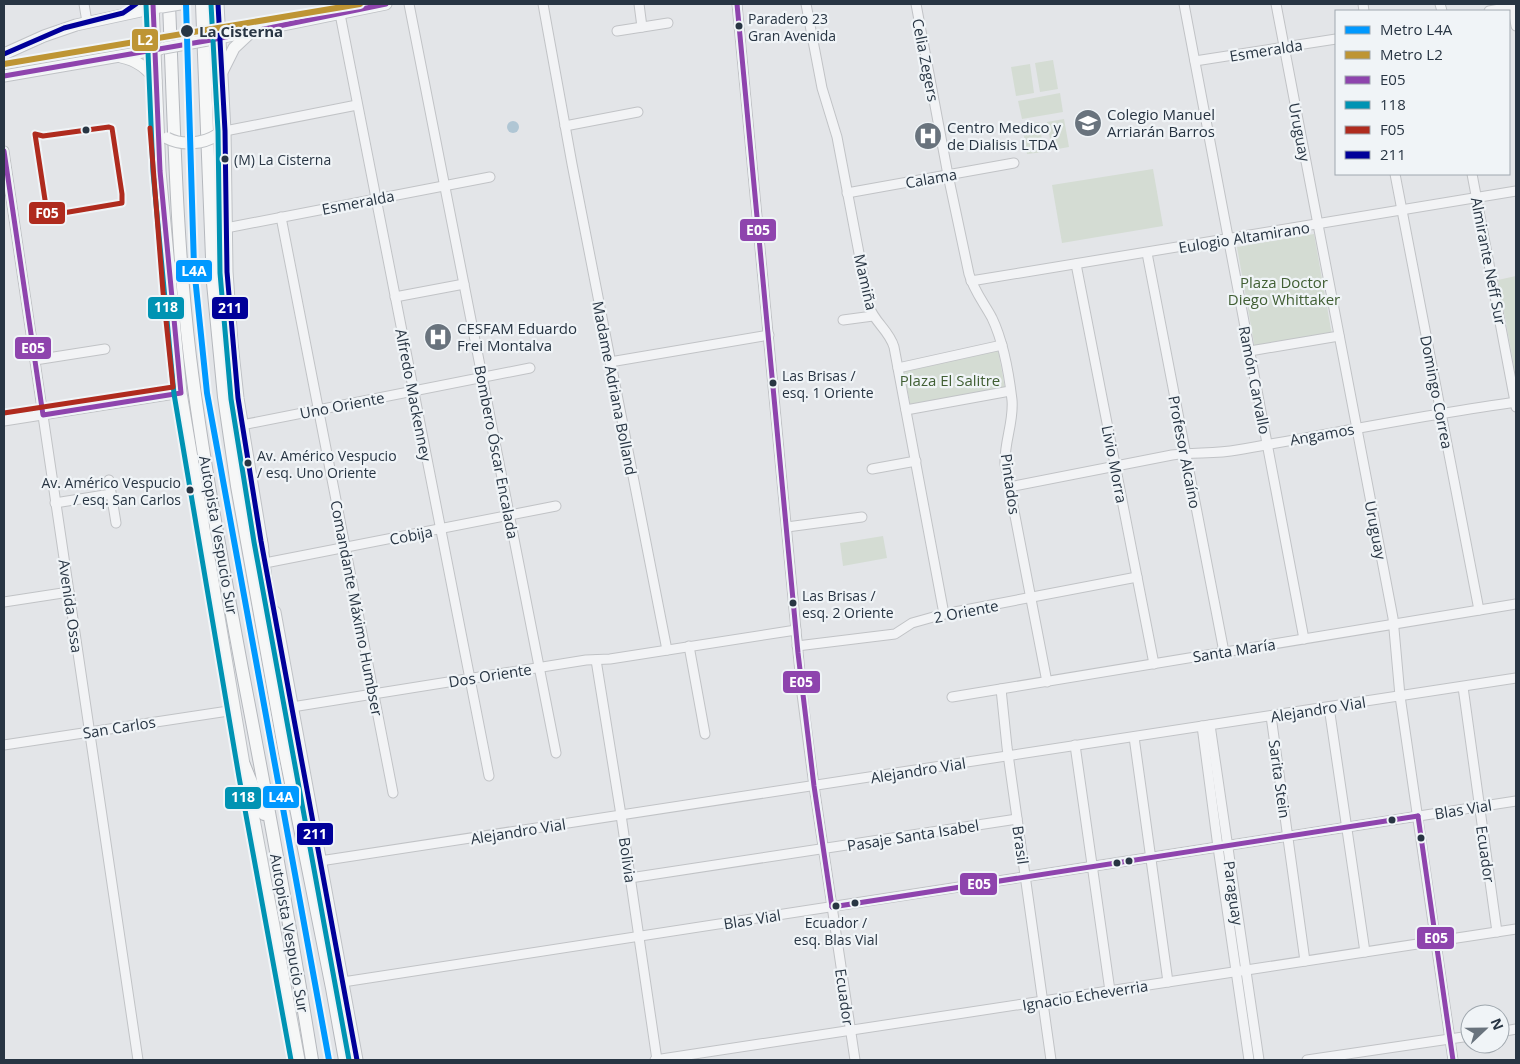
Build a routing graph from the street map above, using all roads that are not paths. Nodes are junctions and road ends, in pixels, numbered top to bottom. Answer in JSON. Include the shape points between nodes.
{"nodes":[{"id":1,"x":84,"y":4,"type":"edge"},
{"id":2,"x":136,"y":4,"type":"edge"},
{"id":3,"x":180,"y":4,"type":"edge"},
{"id":4,"x":202,"y":4,"type":"edge"},
{"id":5,"x":218,"y":4,"type":"edge"},
{"id":6,"x":386,"y":4,"type":"edge"},
{"id":7,"x":409,"y":4,"type":"edge"},
{"id":8,"x":543,"y":4,"type":"edge"},
{"id":9,"x":638,"y":4,"type":"edge"},
{"id":10,"x":736,"y":4,"type":"edge"},
{"id":11,"x":806,"y":4,"type":"edge"},
{"id":12,"x":916,"y":4,"type":"edge"},
{"id":13,"x":1184,"y":4,"type":"edge"},
{"id":14,"x":1276,"y":4,"type":"edge"},
{"id":15,"x":159,"y":6,"type":"edge"},
{"id":16,"x":1514,"y":6,"type":"edge"},
{"id":17,"x":1494,"y":10,"type":"edge"},
{"id":18,"x":123,"y":14,"type":"junction"},
{"id":19,"x":340,"y":14,"type":"junction"},
{"id":20,"x":86,"y":22,"type":"junction"},
{"id":21,"x":668,"y":23,"type":"dead end"},
{"id":22,"x":1516,"y":26,"type":"edge"},
{"id":23,"x":642,"y":27,"type":"junction"},
{"id":24,"x":252,"y":31,"type":"junction"},
{"id":25,"x":617,"y":31,"type":"dead end"},
{"id":26,"x":216,"y":39,"type":"junction"},
{"id":27,"x":1335,"y":39,"type":"edge"},
{"id":28,"x":1284,"y":47,"type":"junction"},
{"id":29,"x":159,"y":49,"type":"junction"},
{"id":30,"x":4,"y":54,"type":"edge"},
{"id":31,"x":116,"y":56,"type":"junction"},
{"id":32,"x":1195,"y":61,"type":"junction"},
{"id":33,"x":221,"y":74,"type":"junction"},
{"id":34,"x":4,"y":76,"type":"edge"},
{"id":35,"x":156,"y":81,"type":"junction"},
{"id":36,"x":357,"y":105,"type":"junction"},
{"id":37,"x":638,"y":112,"type":"dead end"},
{"id":38,"x":565,"y":126,"type":"junction"},
{"id":39,"x":158,"y":127,"type":"junction"},
{"id":40,"x":222,"y":131,"type":"junction"},
{"id":41,"x":4,"y":151,"type":"edge"},
{"id":42,"x":1014,"y":163,"type":"dead end"},
{"id":43,"x":948,"y":175,"type":"junction"},
{"id":44,"x":1395,"y":175,"type":"edge"},
{"id":45,"x":1472,"y":175,"type":"edge"},
{"id":46,"x":490,"y":177,"type":"dead end"},
{"id":47,"x":445,"y":186,"type":"junction"},
{"id":48,"x":1516,"y":191,"type":"edge"},
{"id":49,"x":847,"y":193,"type":"junction"},
{"id":50,"x":1477,"y":198,"type":"junction"},
{"id":51,"x":376,"y":199,"type":"junction"},
{"id":52,"x":1402,"y":211,"type":"junction"},
{"id":53,"x":281,"y":217,"type":"junction"},
{"id":54,"x":1318,"y":225,"type":"junction"},
{"id":55,"x":226,"y":228,"type":"junction"},
{"id":56,"x":1229,"y":239,"type":"junction"},
{"id":57,"x":1147,"y":253,"type":"junction"},
{"id":58,"x":1076,"y":264,"type":"junction"},
{"id":59,"x":971,"y":281,"type":"junction"},
{"id":60,"x":464,"y":284,"type":"junction"},
{"id":61,"x":394,"y":297,"type":"junction"},
{"id":62,"x":873,"y":316,"type":"junction"},
{"id":63,"x":843,"y":320,"type":"dead end"},
{"id":64,"x":769,"y":335,"type":"junction"},
{"id":65,"x":1339,"y":336,"type":"junction"},
{"id":66,"x":1002,"y":345,"type":"junction"},
{"id":67,"x":105,"y":349,"type":"dead end"},
{"id":68,"x":1250,"y":352,"type":"junction"},
{"id":69,"x":34,"y":360,"type":"junction"},
{"id":70,"x":610,"y":362,"type":"junction"},
{"id":71,"x":530,"y":368,"type":"dead end"},
{"id":72,"x":898,"y":368,"type":"junction"},
{"id":73,"x":482,"y":377,"type":"junction"},
{"id":74,"x":413,"y":391,"type":"junction"},
{"id":75,"x":1010,"y":391,"type":"junction"},
{"id":76,"x":181,"y":394,"type":"junction"},
{"id":77,"x":1516,"y":404,"type":"edge"},
{"id":78,"x":318,"y":410,"type":"junction"},
{"id":79,"x":906,"y":410,"type":"junction"},
{"id":80,"x":1441,"y":412,"type":"junction"},
{"id":81,"x":43,"y":415,"type":"junction"},
{"id":82,"x":4,"y":421,"type":"edge"},
{"id":83,"x":242,"y":424,"type":"junction"},
{"id":84,"x":1356,"y":428,"type":"junction"},
{"id":85,"x":1267,"y":444,"type":"junction"},
{"id":86,"x":1186,"y":453,"type":"junction"},
{"id":87,"x":916,"y":461,"type":"junction"},
{"id":88,"x":1116,"y":465,"type":"junction"},
{"id":89,"x":872,"y":469,"type":"dead end"},
{"id":90,"x":109,"y":480,"type":"dead end"},
{"id":91,"x":1009,"y":486,"type":"junction"},
{"id":92,"x":112,"y":494,"type":"junction"},
{"id":93,"x":56,"y":503,"type":"junction"},
{"id":94,"x":556,"y":506,"type":"dead end"},
{"id":95,"x":510,"y":516,"type":"junction"},
{"id":96,"x":862,"y":517,"type":"dead end"},
{"id":97,"x":116,"y":523,"type":"dead end"},
{"id":98,"x":787,"y":527,"type":"junction"},
{"id":99,"x":440,"y":529,"type":"junction"},
{"id":100,"x":262,"y":542,"type":"junction"},
{"id":101,"x":345,"y":548,"type":"junction"},
{"id":102,"x":266,"y":563,"type":"junction"},
{"id":103,"x":1137,"y":576,"type":"junction"},
{"id":104,"x":69,"y":592,"type":"junction"},
{"id":105,"x":1030,"y":598,"type":"junction"},
{"id":106,"x":4,"y":602,"type":"edge"},
{"id":107,"x":1516,"y":604,"type":"edge"},
{"id":108,"x":1480,"y":610,"type":"junction"},
{"id":109,"x":944,"y":614,"type":"junction"},
{"id":110,"x":1394,"y":624,"type":"junction"},
{"id":111,"x":796,"y":630,"type":"junction"},
{"id":112,"x":1304,"y":639,"type":"junction"},
{"id":113,"x":689,"y":646,"type":"junction"},
{"id":114,"x":797,"y":646,"type":"junction"},
{"id":115,"x":667,"y":650,"type":"junction"},
{"id":116,"x":1224,"y":652,"type":"junction"},
{"id":117,"x":596,"y":660,"type":"junction"},
{"id":118,"x":1154,"y":664,"type":"junction"},
{"id":119,"x":539,"y":668,"type":"junction"},
{"id":120,"x":1516,"y":678,"type":"edge"},
{"id":121,"x":469,"y":679,"type":"junction"},
{"id":122,"x":1047,"y":682,"type":"junction"},
{"id":123,"x":1463,"y":687,"type":"junction"},
{"id":124,"x":1001,"y":689,"type":"junction"},
{"id":125,"x":374,"y":694,"type":"junction"},
{"id":126,"x":1400,"y":696,"type":"junction"},
{"id":127,"x":952,"y":697,"type":"dead end"},
{"id":128,"x":292,"y":706,"type":"junction"},
{"id":129,"x":1329,"y":707,"type":"junction"},
{"id":130,"x":235,"y":710,"type":"junction"},
{"id":131,"x":1271,"y":716,"type":"junction"},
{"id":132,"x":1206,"y":726,"type":"junction"},
{"id":133,"x":89,"y":732,"type":"junction"},
{"id":134,"x":705,"y":734,"type":"dead end"},
{"id":135,"x":1134,"y":737,"type":"junction"},
{"id":136,"x":4,"y":745,"type":"edge"},
{"id":137,"x":1075,"y":746,"type":"junction"},
{"id":138,"x":286,"y":753,"type":"junction"},
{"id":139,"x":556,"y":753,"type":"dead end"},
{"id":140,"x":1008,"y":756,"type":"junction"},
{"id":141,"x":244,"y":765,"type":"junction"},
{"id":142,"x":489,"y":776,"type":"dead end"},
{"id":143,"x":814,"y":786,"type":"junction"},
{"id":144,"x":393,"y":793,"type":"dead end"},
{"id":145,"x":1516,"y":801,"type":"edge"},
{"id":146,"x":1480,"y":807,"type":"junction"},
{"id":147,"x":621,"y":815,"type":"junction"},
{"id":148,"x":1418,"y":816,"type":"junction"},
{"id":149,"x":1017,"y":819,"type":"junction"},
{"id":150,"x":1346,"y":827,"type":"junction"},
{"id":151,"x":1288,"y":836,"type":"junction"},
{"id":152,"x":274,"y":839,"type":"junction"},
{"id":153,"x":1228,"y":846,"type":"junction"},
{"id":154,"x":1218,"y":847,"type":"junction"},
{"id":155,"x":823,"y":848,"type":"junction"},
{"id":156,"x":1151,"y":858,"type":"junction"},
{"id":157,"x":320,"y":861,"type":"junction"},
{"id":158,"x":1092,"y":866,"type":"junction"},
{"id":159,"x":1025,"y":877,"type":"junction"},
{"id":160,"x":630,"y":878,"type":"junction"},
{"id":161,"x":832,"y":907,"type":"junction"},
{"id":162,"x":1516,"y":929,"type":"edge"},
{"id":163,"x":1497,"y":932,"type":"junction"},
{"id":164,"x":639,"y":937,"type":"junction"},
{"id":165,"x":1436,"y":942,"type":"junction"},
{"id":166,"x":1364,"y":952,"type":"junction"},
{"id":167,"x":1306,"y":961,"type":"junction"},
{"id":168,"x":1241,"y":971,"type":"junction"},
{"id":169,"x":343,"y":982,"type":"junction"},
{"id":170,"x":1168,"y":982,"type":"junction"},
{"id":171,"x":1110,"y":991,"type":"junction"},
{"id":172,"x":1043,"y":1001,"type":"junction"},
{"id":173,"x":850,"y":1030,"type":"junction"},
{"id":174,"x":1460,"y":1038,"type":"edge"},
{"id":175,"x":1450,"y":1039,"type":"junction"},
{"id":176,"x":138,"y":1060,"type":"edge"},
{"id":177,"x":299,"y":1060,"type":"edge"},
{"id":178,"x":312,"y":1060,"type":"edge"},
{"id":179,"x":344,"y":1060,"type":"edge"},
{"id":180,"x":357,"y":1060,"type":"edge"},
{"id":181,"x":656,"y":1060,"type":"edge"},
{"id":182,"x":855,"y":1060,"type":"edge"},
{"id":183,"x":1052,"y":1060,"type":"edge"},
{"id":184,"x":1249,"y":1060,"type":"edge"},
{"id":185,"x":1259,"y":1060,"type":"edge"},
{"id":186,"x":1307,"y":1060,"type":"edge"},
{"id":187,"x":1453,"y":1060,"type":"edge"}],
"edges":[{"from":1,"to":20,"type":"street"},
{"from":2,"to":18,"type":"main road"},
{"from":3,"to":15,"type":"main road","bridge":true},
{"from":4,"to":138,"type":"highway","name":"Autopista Vespucio Sur","via":[[219,355],[237,486]]},
{"from":5,"to":26,"type":"main road"},
{"from":6,"to":19,"type":"main road"},
{"from":7,"to":47,"type":"street","name":"Bombero Óscar Encalada"},
{"from":8,"to":38,"type":"street","name":"Madame Adriana Bolland"},
{"from":9,"to":23,"type":"street"},
{"from":10,"to":64,"type":"street","name":"Ecuador"},
{"from":11,"to":49,"type":"street","name":"Mamiña"},
{"from":12,"to":43,"type":"street","name":"Celia Zegers"},
{"from":13,"to":32,"type":"street","name":"Ramón Carvallo"},
{"from":14,"to":28,"type":"street","name":"Uruguay"},
{"from":15,"to":18,"type":"main road"},
{"from":15,"to":29,"type":"main road"},
{"from":15,"to":152,"type":"highway","name":"Autopista Vespucio Sur","via":[[190,359],[229,597]]},
{"from":16,"to":17,"type":"street"},
{"from":16,"to":22,"type":"street"},
{"from":18,"to":20,"type":"main road"},
{"from":19,"to":24,"type":"main road"},
{"from":19,"to":36,"type":"street","name":"Alfredo Mackenney"},
{"from":20,"to":30,"type":"main road","via":[[53,32]]},
{"from":21,"to":23,"type":"street"},
{"from":23,"to":25,"type":"street"},
{"from":24,"to":26,"type":"main road"},
{"from":24,"to":33,"type":"main road","via":[[234,48]]},
{"from":26,"to":29,"type":"main road","bridge":true},
{"from":26,"to":33,"type":"main road"},
{"from":27,"to":28,"type":"street","name":"Esmeralda"},
{"from":28,"to":32,"type":"street","name":"Esmeralda"},
{"from":28,"to":54,"type":"street","name":"Uruguay"},
{"from":29,"to":31,"type":"main road"},
{"from":29,"to":35,"type":"main road"},
{"from":31,"to":34,"type":"main road"},
{"from":31,"to":35,"type":"main road","via":[[141,65]]},
{"from":32,"to":56,"type":"street","name":"Ramón Carvallo"},
{"from":33,"to":40,"type":"main road"},
{"from":35,"to":39,"type":"main road"},
{"from":36,"to":40,"type":"street"},
{"from":36,"to":51,"type":"street","name":"Alfredo Mackenney"},
{"from":37,"to":38,"type":"street"},
{"from":38,"to":70,"type":"street","name":"Madame Adriana Bolland"},
{"from":39,"to":40,"type":"main road","bridge":true,"via":[[167,138],[180,142],[207,141]]},
{"from":39,"to":76,"type":"main road"},
{"from":40,"to":55,"type":"main road"},
{"from":41,"to":69,"type":"street","name":"Avenida Ossa"},
{"from":42,"to":43,"type":"street","name":"Calama"},
{"from":43,"to":49,"type":"street","name":"Calama"},
{"from":43,"to":59,"type":"street","name":"Pintados"},
{"from":44,"to":52,"type":"street","name":"Domingo Correa"},
{"from":45,"to":50,"type":"street","name":"Almirante Neff Sur"},
{"from":46,"to":47,"type":"street","name":"Esmeralda"},
{"from":47,"to":51,"type":"street","name":"Esmeralda"},
{"from":47,"to":60,"type":"street","name":"Bombero Óscar Encalada"},
{"from":48,"to":50,"type":"street","name":"Eulogio Altamirano"},
{"from":49,"to":62,"type":"street","name":"Mamiña"},
{"from":50,"to":52,"type":"street","name":"Eulogio Altamirano"},
{"from":50,"to":77,"type":"street","name":"Almirante Neff Sur"},
{"from":51,"to":53,"type":"street","name":"Esmeralda"},
{"from":51,"to":61,"type":"street","name":"Alfredo Mackenney"},
{"from":52,"to":54,"type":"street","name":"Eulogio Altamirano"},
{"from":52,"to":80,"type":"street","name":"Domingo Correa"},
{"from":53,"to":55,"type":"street","name":"Esmeralda"},
{"from":53,"to":78,"type":"street","name":"Comandante Máximo Humbser"},
{"from":54,"to":56,"type":"street","name":"Eulogio Altamirano"},
{"from":54,"to":65,"type":"street","name":"Uruguay"},
{"from":55,"to":83,"type":"main road","via":[[232,343]]},
{"from":56,"to":57,"type":"street","name":"Eulogio Altamirano"},
{"from":56,"to":68,"type":"street","name":"Ramón Carvallo"},
{"from":57,"to":58,"type":"street","name":"Eulogio Altamirano"},
{"from":57,"to":86,"type":"street","name":"Profesor Alcaíno"},
{"from":58,"to":59,"type":"street","name":"Eulogio Altamirano"},
{"from":58,"to":88,"type":"street","name":"Livio Morra"},
{"from":59,"to":66,"type":"street","name":"Pintados","via":[[992,318]]},
{"from":60,"to":61,"type":"street"},
{"from":60,"to":73,"type":"street","name":"Bombero Óscar Encalada"},
{"from":61,"to":74,"type":"street","name":"Alfredo Mackenney"},
{"from":62,"to":63,"type":"street"},
{"from":62,"to":72,"type":"street","name":"Mamiña","via":[[890,336]]},
{"from":64,"to":70,"type":"street"},
{"from":64,"to":98,"type":"street","name":"Ecuador"},
{"from":65,"to":68,"type":"street"},
{"from":65,"to":84,"type":"street","name":"Uruguay"},
{"from":66,"to":72,"type":"street"},
{"from":66,"to":75,"type":"street","name":"Pintados"},
{"from":67,"to":69,"type":"street"},
{"from":68,"to":85,"type":"street","name":"Ramón Carvallo"},
{"from":69,"to":81,"type":"street","name":"Avenida Ossa"},
{"from":70,"to":115,"type":"street","name":"Madame Adriana Bolland"},
{"from":71,"to":73,"type":"street","name":"Uno Oriente"},
{"from":72,"to":79,"type":"street","name":"Mamiña"},
{"from":73,"to":74,"type":"street","name":"Uno Oriente"},
{"from":73,"to":95,"type":"street","name":"Bombero Óscar Encalada"},
{"from":74,"to":78,"type":"street","name":"Uno Oriente"},
{"from":74,"to":99,"type":"street","name":"Alfredo Mackenney"},
{"from":75,"to":79,"type":"street"},
{"from":75,"to":91,"type":"street","name":"Pintados","via":[[1012,416],[1005,458]]},
{"from":76,"to":81,"type":"street"},
{"from":76,"to":130,"type":"main road"},
{"from":77,"to":80,"type":"street","name":"Angamos"},
{"from":78,"to":83,"type":"street","name":"Uno Oriente"},
{"from":78,"to":101,"type":"street","name":"Comandante Máximo Humbser"},
{"from":79,"to":87,"type":"street","name":"Mamiña"},
{"from":80,"to":84,"type":"street","name":"Angamos"},
{"from":80,"to":108,"type":"street","name":"Domingo Correa"},
{"from":81,"to":82,"type":"street"},
{"from":81,"to":93,"type":"street","name":"Avenida Ossa"},
{"from":83,"to":100,"type":"main road"},
{"from":84,"to":85,"type":"street","name":"Angamos"},
{"from":84,"to":110,"type":"street","name":"Uruguay"},
{"from":85,"to":86,"type":"street","name":"Angamos","via":[[1228,451]]},
{"from":85,"to":112,"type":"street","name":"Ramón Carvallo"},
{"from":86,"to":88,"type":"street","name":"Angamos"},
{"from":86,"to":116,"type":"street","name":"Profesor Alcaíno"},
{"from":87,"to":89,"type":"street"},
{"from":87,"to":109,"type":"street","name":"Mamiña"},
{"from":88,"to":91,"type":"street","name":"Angamos"},
{"from":88,"to":103,"type":"street","name":"Livio Morra"},
{"from":90,"to":92,"type":"street"},
{"from":91,"to":105,"type":"street","name":"Pintados"},
{"from":92,"to":93,"type":"street"},
{"from":92,"to":97,"type":"street"},
{"from":93,"to":104,"type":"street","name":"Avenida Ossa"},
{"from":94,"to":95,"type":"street","name":"Cobija"},
{"from":95,"to":99,"type":"street","name":"Cobija"},
{"from":95,"to":119,"type":"street","name":"Bombero Óscar Encalada"},
{"from":96,"to":98,"type":"street"},
{"from":98,"to":111,"type":"street","name":"Ecuador"},
{"from":99,"to":101,"type":"street","name":"Cobija"},
{"from":99,"to":121,"type":"street","name":"Alfredo Mackenney"},
{"from":100,"to":102,"type":"main road"},
{"from":100,"to":138,"type":"highway"},
{"from":101,"to":102,"type":"street","name":"Cobija"},
{"from":101,"to":125,"type":"street","name":"Comandante Máximo Humbser"},
{"from":102,"to":128,"type":"main road"},
{"from":103,"to":105,"type":"street","name":"2 Oriente"},
{"from":103,"to":118,"type":"street","name":"Livio Morra"},
{"from":104,"to":106,"type":"street"},
{"from":104,"to":133,"type":"street","name":"Avenida Ossa"},
{"from":105,"to":109,"type":"street","name":"2 Oriente"},
{"from":105,"to":122,"type":"street","name":"Pintados"},
{"from":107,"to":108,"type":"street","name":"Santa María"},
{"from":108,"to":110,"type":"street","name":"Santa María"},
{"from":109,"to":114,"type":"street","name":"2 Oriente","via":[[912,623],[895,634]]},
{"from":110,"to":112,"type":"street","name":"Santa María"},
{"from":110,"to":126,"type":"street","name":"Uruguay"},
{"from":111,"to":113,"type":"street","name":"Dos Oriente"},
{"from":111,"to":114,"type":"street","name":"Ecuador"},
{"from":112,"to":116,"type":"street","name":"Santa María"},
{"from":113,"to":115,"type":"street","name":"Dos Oriente"},
{"from":113,"to":134,"type":"street"},
{"from":114,"to":143,"type":"street","name":"Ecuador"},
{"from":115,"to":117,"type":"street","name":"Dos Oriente"},
{"from":116,"to":118,"type":"street","name":"Santa María"},
{"from":117,"to":119,"type":"street","name":"Dos Oriente"},
{"from":117,"to":147,"type":"street","name":"Bolivia"},
{"from":118,"to":122,"type":"street","name":"Santa María"},
{"from":119,"to":121,"type":"street","name":"Dos Oriente"},
{"from":119,"to":139,"type":"street","name":"Bombero Óscar Encalada"},
{"from":120,"to":123,"type":"street","name":"Alejandro Vial"},
{"from":121,"to":125,"type":"street","name":"Dos Oriente"},
{"from":121,"to":142,"type":"street","name":"Alfredo Mackenney"},
{"from":122,"to":124,"type":"street","name":"Santa María"},
{"from":123,"to":126,"type":"street","name":"Alejandro Vial"},
{"from":123,"to":146,"type":"street","name":"Ecuador"},
{"from":124,"to":127,"type":"street","name":"Santa María"},
{"from":124,"to":140,"type":"street","name":"Brasil"},
{"from":125,"to":128,"type":"street","name":"Dos Oriente"},
{"from":125,"to":144,"type":"street","name":"Comandante Máximo Humbser"},
{"from":126,"to":129,"type":"street","name":"Alejandro Vial"},
{"from":126,"to":148,"type":"street","name":"Uruguay"},
{"from":128,"to":157,"type":"main road"},
{"from":129,"to":131,"type":"street","name":"Alejandro Vial"},
{"from":129,"to":150,"type":"street"},
{"from":130,"to":133,"type":"street","name":"San Carlos"},
{"from":130,"to":141,"type":"main road"},
{"from":131,"to":132,"type":"street","name":"Alejandro Vial"},
{"from":131,"to":151,"type":"street","name":"Sarita Stein"},
{"from":132,"to":135,"type":"street","name":"Alejandro Vial"},
{"from":132,"to":153,"type":"street","name":"Paraguay"},
{"from":132,"to":154,"type":"street","name":"Paraguay"},
{"from":133,"to":136,"type":"street","name":"San Carlos"},
{"from":133,"to":176,"type":"street","name":"Avenida Ossa"},
{"from":135,"to":137,"type":"street","name":"Alejandro Vial"},
{"from":135,"to":156,"type":"street"},
{"from":137,"to":140,"type":"street","name":"Alejandro Vial"},
{"from":137,"to":158,"type":"street"},
{"from":138,"to":179,"type":"highway","name":"Autopista Vespucio Sur"},
{"from":140,"to":143,"type":"street","name":"Alejandro Vial"},
{"from":140,"to":149,"type":"street","name":"Brasil"},
{"from":141,"to":152,"type":"highway"},
{"from":141,"to":177,"type":"main road"},
{"from":143,"to":147,"type":"street","name":"Alejandro Vial"},
{"from":143,"to":155,"type":"street","name":"Ecuador"},
{"from":145,"to":146,"type":"street","name":"Blas Vial"},
{"from":146,"to":148,"type":"street","name":"Blas Vial"},
{"from":146,"to":163,"type":"street","name":"Ecuador"},
{"from":147,"to":157,"type":"street","name":"Alejandro Vial"},
{"from":147,"to":160,"type":"street","name":"Bolivia"},
{"from":148,"to":150,"type":"street","name":"Blas Vial"},
{"from":148,"to":165,"type":"street","name":"Uruguay"},
{"from":149,"to":155,"type":"street","name":"Pasaje Santa Isabel"},
{"from":149,"to":159,"type":"street","name":"Brasil"},
{"from":150,"to":151,"type":"street","name":"Blas Vial"},
{"from":150,"to":166,"type":"street"},
{"from":151,"to":153,"type":"street","name":"Blas Vial"},
{"from":151,"to":167,"type":"street","name":"Sarita Stein"},
{"from":152,"to":178,"type":"highway","name":"Autopista Vespucio Sur"},
{"from":153,"to":154,"type":"street","name":"Blas Vial"},
{"from":153,"to":168,"type":"street","name":"Paraguay"},
{"from":154,"to":156,"type":"street","name":"Blas Vial"},
{"from":154,"to":168,"type":"street","name":"Paraguay"},
{"from":155,"to":160,"type":"street","name":"Pasaje Santa Isabel"},
{"from":155,"to":161,"type":"street","name":"Ecuador"},
{"from":156,"to":158,"type":"street","name":"Blas Vial"},
{"from":156,"to":170,"type":"street"},
{"from":157,"to":169,"type":"main road"},
{"from":158,"to":159,"type":"street","name":"Blas Vial"},
{"from":158,"to":171,"type":"street"},
{"from":159,"to":161,"type":"street","name":"Blas Vial"},
{"from":159,"to":172,"type":"street","name":"Brasil"},
{"from":160,"to":164,"type":"street","name":"Bolivia"},
{"from":161,"to":164,"type":"street","name":"Blas Vial"},
{"from":161,"to":173,"type":"street","name":"Ecuador"},
{"from":162,"to":163,"type":"street","name":"Ignacio Echeverria"},
{"from":163,"to":165,"type":"street","name":"Ignacio Echeverria"},
{"from":164,"to":169,"type":"street","name":"Blas Vial"},
{"from":164,"to":181,"type":"street","name":"Bolivia"},
{"from":165,"to":166,"type":"street","name":"Ignacio Echeverria"},
{"from":165,"to":175,"type":"street","name":"Uruguay"},
{"from":166,"to":167,"type":"street","name":"Ignacio Echeverria"},
{"from":167,"to":168,"type":"street","name":"Ignacio Echeverria"},
{"from":168,"to":170,"type":"street","name":"Ignacio Echeverria"},
{"from":168,"to":184,"type":"street","name":"Paraguay"},
{"from":168,"to":185,"type":"street","name":"Paraguay"},
{"from":169,"to":180,"type":"main road"},
{"from":170,"to":171,"type":"street","name":"Ignacio Echeverria"},
{"from":171,"to":172,"type":"street","name":"Ignacio Echeverria"},
{"from":172,"to":173,"type":"street","name":"Ignacio Echeverria"},
{"from":172,"to":183,"type":"street","name":"Brasil"},
{"from":173,"to":181,"type":"street","name":"Ignacio Echeverria"},
{"from":173,"to":182,"type":"street","name":"Ecuador"},
{"from":174,"to":175,"type":"street"},
{"from":175,"to":186,"type":"street"},
{"from":175,"to":187,"type":"street","name":"Uruguay"}]}
